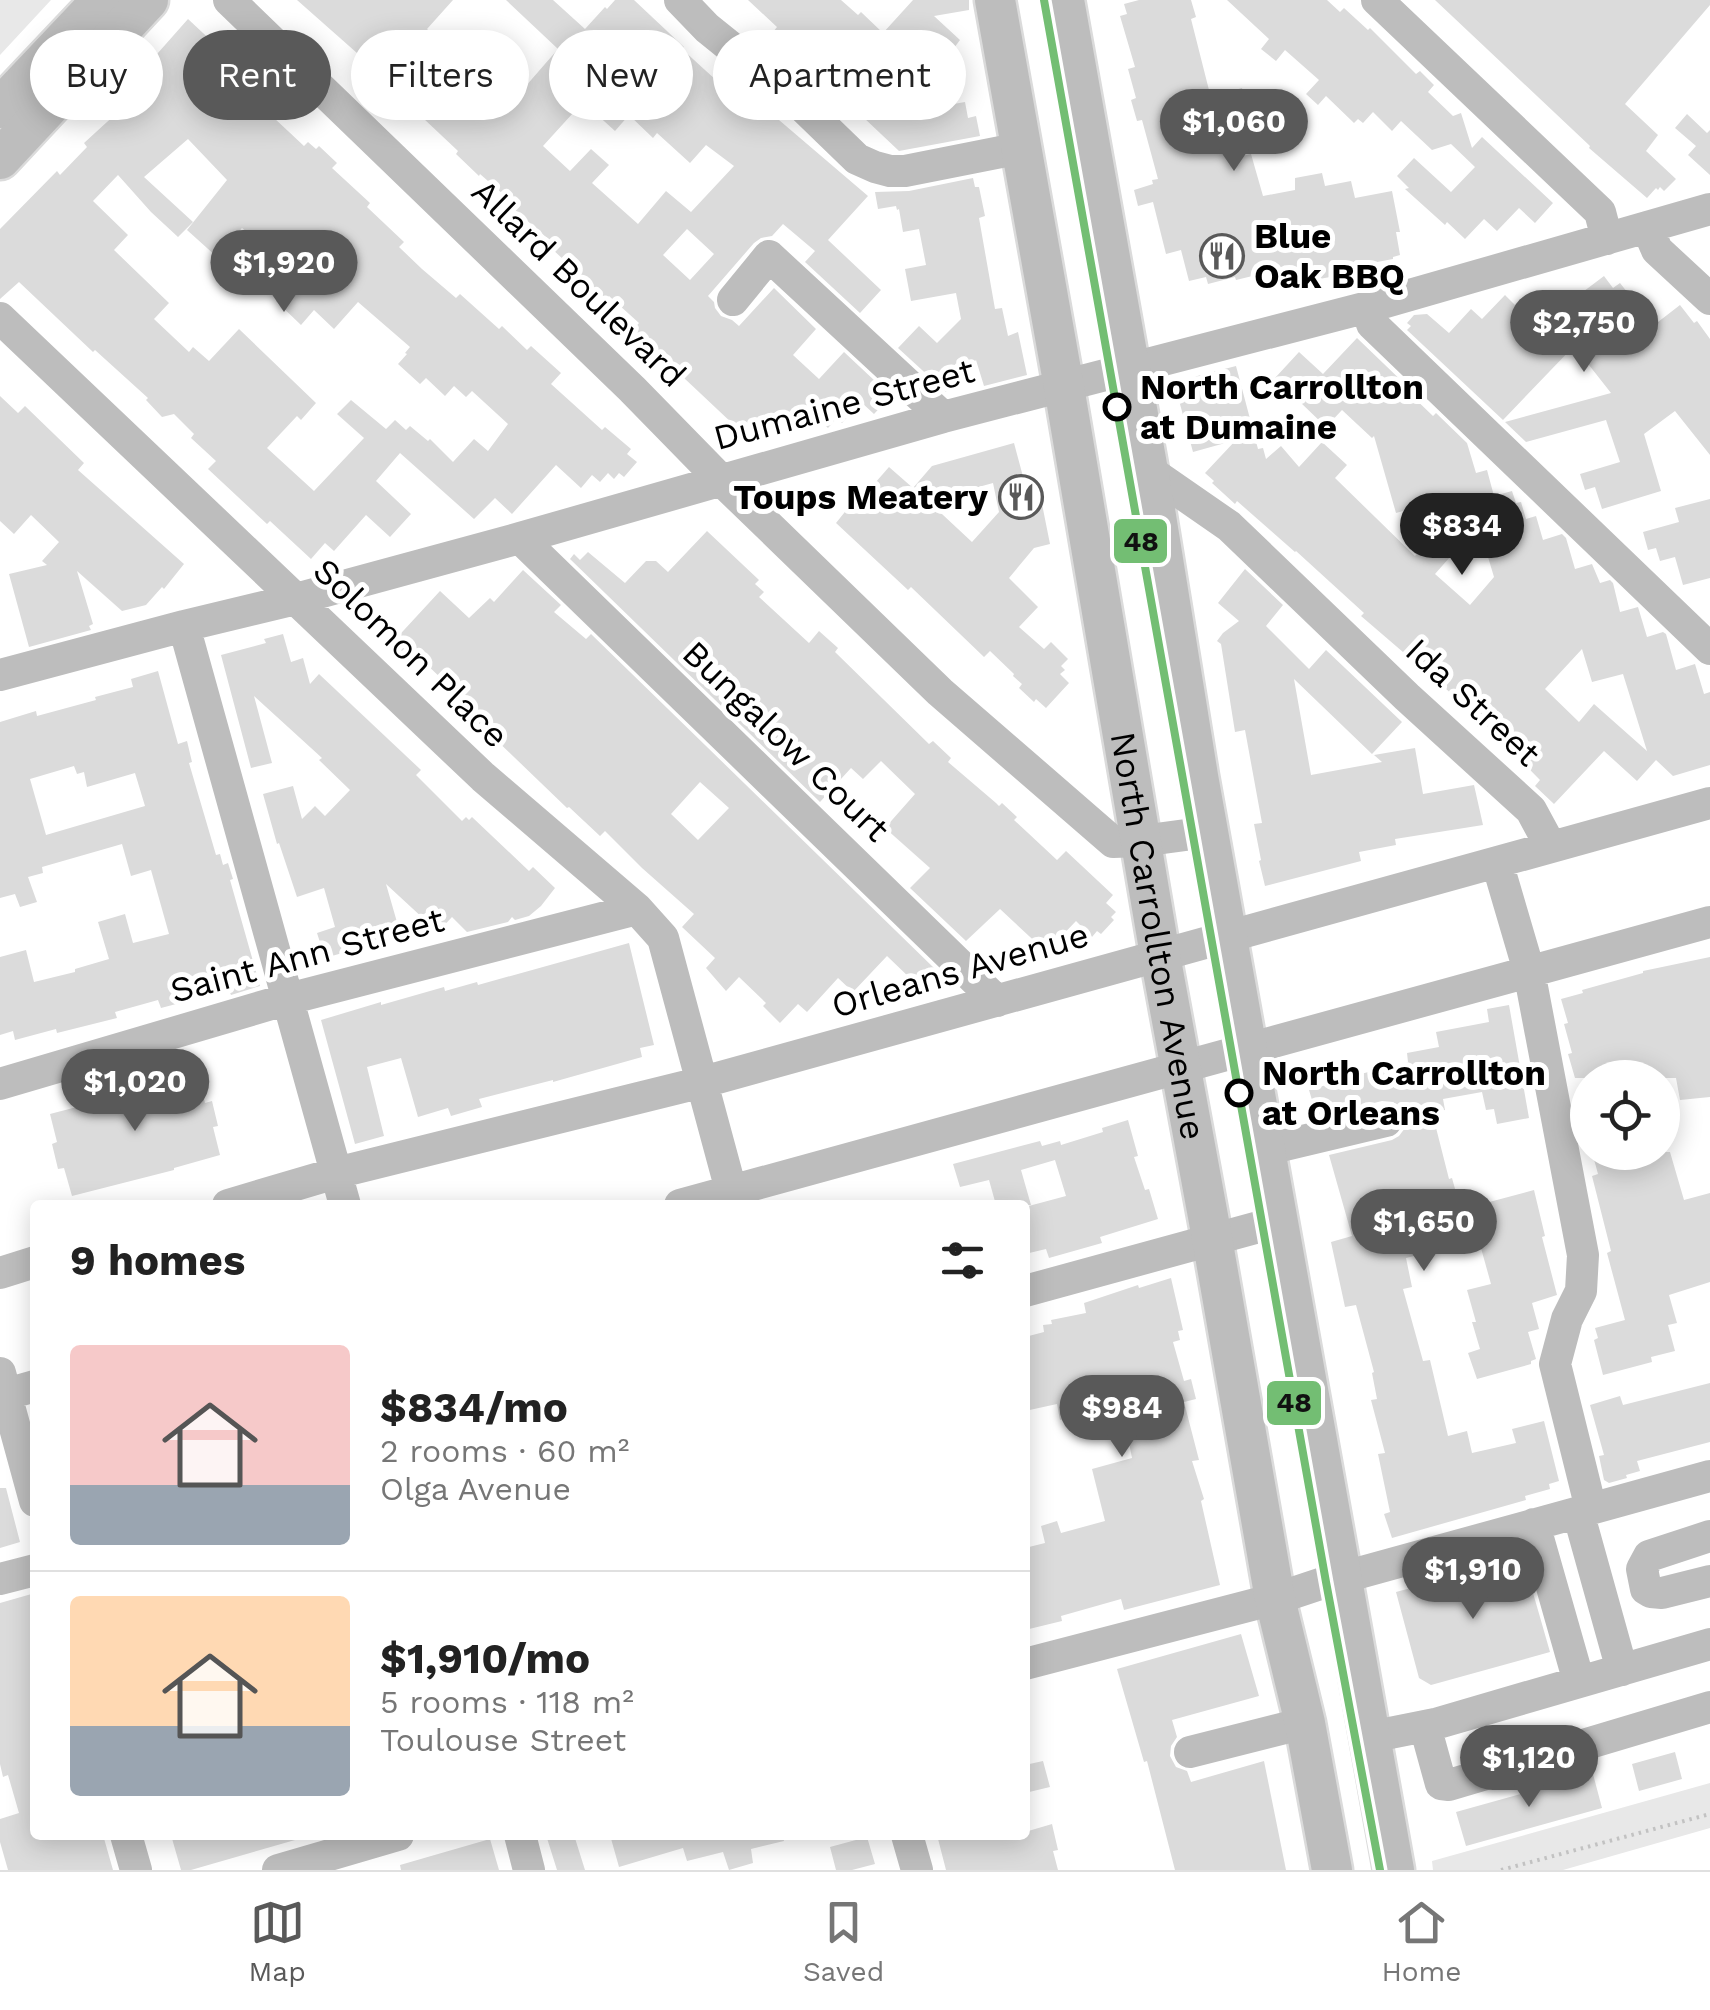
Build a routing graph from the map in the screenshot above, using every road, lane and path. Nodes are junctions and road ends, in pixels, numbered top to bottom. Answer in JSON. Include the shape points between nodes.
{"nodes":[{"id":1,"x":102,"y":0,"type":"edge"},
{"id":2,"x":148,"y":0,"type":"edge"},
{"id":3,"x":228,"y":0,"type":"edge"},
{"id":4,"x":680,"y":0,"type":"edge"},
{"id":5,"x":995,"y":0,"type":"edge"},
{"id":6,"x":1064,"y":0,"type":"edge"},
{"id":7,"x":1377,"y":0,"type":"edge"},
{"id":8,"x":0,"y":108,"type":"edge"},
{"id":9,"x":1021,"y":148,"type":"junction"},
{"id":10,"x":0,"y":159,"type":"edge"},
{"id":11,"x":1710,"y":209,"type":"edge"},
{"id":12,"x":1648,"y":227,"type":"junction"},
{"id":13,"x":1607,"y":239,"type":"junction"},
{"id":14,"x":733,"y":300,"type":"dead end"},
{"id":15,"x":1710,"y":300,"type":"edge"},
{"id":16,"x":1368,"y":307,"type":"junction"},
{"id":17,"x":0,"y":318,"type":"edge"},
{"id":18,"x":1129,"y":368,"type":"junction"},
{"id":19,"x":1064,"y":386,"type":"junction"},
{"id":20,"x":943,"y":416,"type":"junction"},
{"id":21,"x":1148,"y":470,"type":"junction"},
{"id":22,"x":720,"y":480,"type":"junction"},
{"id":23,"x":520,"y":538,"type":"junction"},
{"id":24,"x":296,"y":599,"type":"junction"},
{"id":25,"x":184,"y":626,"type":"junction"},
{"id":26,"x":1710,"y":649,"type":"edge"},
{"id":27,"x":0,"y":675,"type":"edge"},
{"id":28,"x":1710,"y":803,"type":"edge"},
{"id":29,"x":1208,"y":832,"type":"junction"},
{"id":30,"x":1141,"y":841,"type":"junction"},
{"id":31,"x":1551,"y":847,"type":"junction"},
{"id":32,"x":1497,"y":862,"type":"junction"},
{"id":33,"x":637,"y":909,"type":"junction"},
{"id":34,"x":1710,"y":922,"type":"edge"},
{"id":35,"x":1227,"y":936,"type":"junction"},
{"id":36,"x":1160,"y":956,"type":"junction"},
{"id":37,"x":1529,"y":970,"type":"junction"},
{"id":38,"x":288,"y":999,"type":"junction"},
{"id":39,"x":997,"y":1001,"type":"junction"},
{"id":40,"x":1246,"y":1049,"type":"junction"},
{"id":41,"x":1180,"y":1067,"type":"junction"},
{"id":42,"x":704,"y":1082,"type":"junction"},
{"id":43,"x":0,"y":1084,"type":"edge"},
{"id":44,"x":1386,"y":1121,"type":"dead end"},
{"id":45,"x":1264,"y":1150,"type":"junction"},
{"id":46,"x":336,"y":1173,"type":"junction"},
{"id":47,"x":733,"y":1198,"type":"edge"},
{"id":48,"x":245,"y":1200,"type":"edge"},
{"id":49,"x":344,"y":1200,"type":"edge"},
{"id":50,"x":1277,"y":1222,"type":"junction"},
{"id":51,"x":1212,"y":1238,"type":"junction"},
{"id":52,"x":30,"y":1263,"type":"edge"},
{"id":53,"x":0,"y":1272,"type":"edge"},
{"id":54,"x":1030,"y":1289,"type":"edge"},
{"id":55,"x":10,"y":1387,"type":"edge"},
{"id":56,"x":1710,"y":1476,"type":"edge"},
{"id":57,"x":30,"y":1478,"type":"edge"},
{"id":58,"x":1584,"y":1510,"type":"junction"},
{"id":59,"x":1534,"y":1524,"type":"junction"},
{"id":60,"x":1710,"y":1536,"type":"edge"},
{"id":61,"x":30,"y":1571,"type":"edge"},
{"id":62,"x":1342,"y":1578,"type":"junction"},
{"id":63,"x":0,"y":1579,"type":"edge"},
{"id":64,"x":1710,"y":1581,"type":"edge"},
{"id":65,"x":1275,"y":1599,"type":"junction"},
{"id":66,"x":1710,"y":1644,"type":"edge"},
{"id":67,"x":1030,"y":1663,"type":"edge"},
{"id":68,"x":1622,"y":1670,"type":"junction"},
{"id":69,"x":1579,"y":1682,"type":"junction"},
{"id":70,"x":1710,"y":1708,"type":"edge"},
{"id":71,"x":1304,"y":1723,"type":"junction"},
{"id":72,"x":1425,"y":1726,"type":"junction"},
{"id":73,"x":1370,"y":1737,"type":"junction"},
{"id":74,"x":1190,"y":1752,"type":"dead end"},
{"id":75,"x":1710,"y":1814,"type":"edge"},
{"id":76,"x":127,"y":1840,"type":"edge"},
{"id":77,"x":382,"y":1840,"type":"edge"},
{"id":78,"x":521,"y":1840,"type":"edge"},
{"id":79,"x":908,"y":1840,"type":"edge"},
{"id":80,"x":290,"y":1868,"type":"edge"},
{"id":81,"x":136,"y":1870,"type":"edge"},
{"id":82,"x":530,"y":1870,"type":"edge"},
{"id":83,"x":917,"y":1870,"type":"edge"},
{"id":84,"x":1332,"y":1870,"type":"edge"},
{"id":85,"x":1394,"y":1870,"type":"edge"},
{"id":86,"x":1501,"y":1870,"type":"edge"}],
"edges":[{"from":1,"to":8,"type":"main road"},
{"from":2,"to":10,"type":"main road"},
{"from":3,"to":22,"type":"street","name":"Allard Boulevard"},
{"from":4,"to":9,"type":"street","via":[[857,160],[904,170]]},
{"from":5,"to":9,"type":"main road","name":"North Carrollton Avenue"},
{"from":6,"to":18,"type":"main road","name":"North Carrollton Avenue"},
{"from":7,"to":13,"type":"street","via":[[1600,212]]},
{"from":9,"to":19,"type":"main road","name":"North Carrollton Avenue"},
{"from":11,"to":12,"type":"street","name":"Dumaine Street"},
{"from":12,"to":13,"type":"street","name":"Dumaine Street"},
{"from":12,"to":15,"type":"street","via":[[1656,250]]},
{"from":13,"to":16,"type":"street","name":"Dumaine Street"},
{"from":14,"to":20,"type":"street","via":[[769,256]]},
{"from":16,"to":18,"type":"street","name":"Dumaine Street"},
{"from":16,"to":26,"type":"street","via":[[1372,324]]},
{"from":17,"to":24,"type":"street","name":"Solomon Place"},
{"from":18,"to":19,"type":"street","name":"Dumaine Street"},
{"from":18,"to":21,"type":"main road","name":"North Carrollton Avenue"},
{"from":19,"to":20,"type":"street","name":"Dumaine Street"},
{"from":19,"to":30,"type":"main road","name":"North Carrollton Avenue"},
{"from":20,"to":22,"type":"street","name":"Dumaine Street"},
{"from":21,"to":29,"type":"main road","name":"North Carrollton Avenue"},
{"from":21,"to":31,"type":"street","name":"Ida Street","via":[[1229,526],[1531,810]]},
{"from":22,"to":23,"type":"street","name":"Dumaine Street"},
{"from":22,"to":30,"type":"street","name":"Allard Boulevard","via":[[940,692],[1113,842]]},
{"from":23,"to":24,"type":"street","name":"Dumaine Street"},
{"from":23,"to":39,"type":"street","name":"Bungalow Court"},
{"from":24,"to":25,"type":"street","name":"Dumaine Street"},
{"from":24,"to":33,"type":"street","name":"Solomon Place","via":[[483,777]]},
{"from":25,"to":27,"type":"street","name":"Dumaine Street"},
{"from":25,"to":38,"type":"street"},
{"from":28,"to":31,"type":"street","name":"Orleans Avenue"},
{"from":29,"to":30,"type":"street","name":"Allard Boulevard"},
{"from":29,"to":35,"type":"main road","name":"North Carrollton Avenue"},
{"from":30,"to":36,"type":"main road","name":"North Carrollton Avenue"},
{"from":31,"to":32,"type":"street","name":"Orleans Avenue"},
{"from":32,"to":35,"type":"street","name":"Orleans Avenue"},
{"from":32,"to":37,"type":"street"},
{"from":33,"to":38,"type":"street","name":"Saint Ann Street"},
{"from":33,"to":42,"type":"street","name":"Solomon Place","via":[[663,938]]},
{"from":34,"to":37,"type":"street"},
{"from":35,"to":36,"type":"street","name":"Orleans Avenue"},
{"from":35,"to":40,"type":"main road","name":"North Carrollton Avenue"},
{"from":36,"to":39,"type":"street","name":"Orleans Avenue"},
{"from":36,"to":41,"type":"main road","name":"North Carrollton Avenue"},
{"from":37,"to":40,"type":"street"},
{"from":37,"to":58,"type":"street","via":[[1583,1255],[1581,1291],[1555,1364]]},
{"from":38,"to":43,"type":"street","name":"Saint Ann Street"},
{"from":38,"to":46,"type":"street"},
{"from":39,"to":42,"type":"street","name":"Orleans Avenue"},
{"from":40,"to":41,"type":"street"},
{"from":40,"to":45,"type":"main road","name":"North Carrollton Avenue"},
{"from":41,"to":47,"type":"street"},
{"from":41,"to":51,"type":"main road","name":"North Carrollton Avenue"},
{"from":42,"to":46,"type":"street","name":"Orleans Avenue"},
{"from":42,"to":47,"type":"street","name":"Solomon Place"},
{"from":44,"to":45,"type":"street"},
{"from":45,"to":50,"type":"main road","name":"North Carrollton Avenue"},
{"from":46,"to":48,"type":"street","name":"Orleans Avenue"},
{"from":46,"to":49,"type":"street"},
{"from":50,"to":51,"type":"street"},
{"from":50,"to":62,"type":"main road","name":"North Carrollton Avenue"},
{"from":51,"to":54,"type":"street"},
{"from":51,"to":65,"type":"main road","name":"North Carrollton Avenue"},
{"from":52,"to":53,"type":"street"},
{"from":55,"to":57,"type":"street"},
{"from":56,"to":58,"type":"street"},
{"from":58,"to":59,"type":"street"},
{"from":58,"to":68,"type":"street"},
{"from":59,"to":62,"type":"street"},
{"from":59,"to":69,"type":"street"},
{"from":60,"to":64,"type":"street","via":[[1649,1556],[1642,1569],[1650,1592]]},
{"from":61,"to":63,"type":"street"},
{"from":62,"to":65,"type":"street"},
{"from":62,"to":73,"type":"main road","name":"North Carrollton Avenue"},
{"from":65,"to":67,"type":"street"},
{"from":65,"to":71,"type":"main road","name":"North Carrollton Avenue"},
{"from":66,"to":68,"type":"street"},
{"from":68,"to":69,"type":"street"},
{"from":69,"to":72,"type":"street"},
{"from":70,"to":72,"type":"street","via":[[1449,1785],[1442,1784]]},
{"from":71,"to":74,"type":"street"},
{"from":71,"to":84,"type":"main road","name":"North Carrollton Avenue"},
{"from":72,"to":73,"type":"street"},
{"from":73,"to":85,"type":"main road","name":"North Carrollton Avenue"},
{"from":75,"to":86,"type":"path"},
{"from":76,"to":81,"type":"street"},
{"from":77,"to":80,"type":"street"},
{"from":78,"to":82,"type":"street"},
{"from":79,"to":83,"type":"street"}]}
